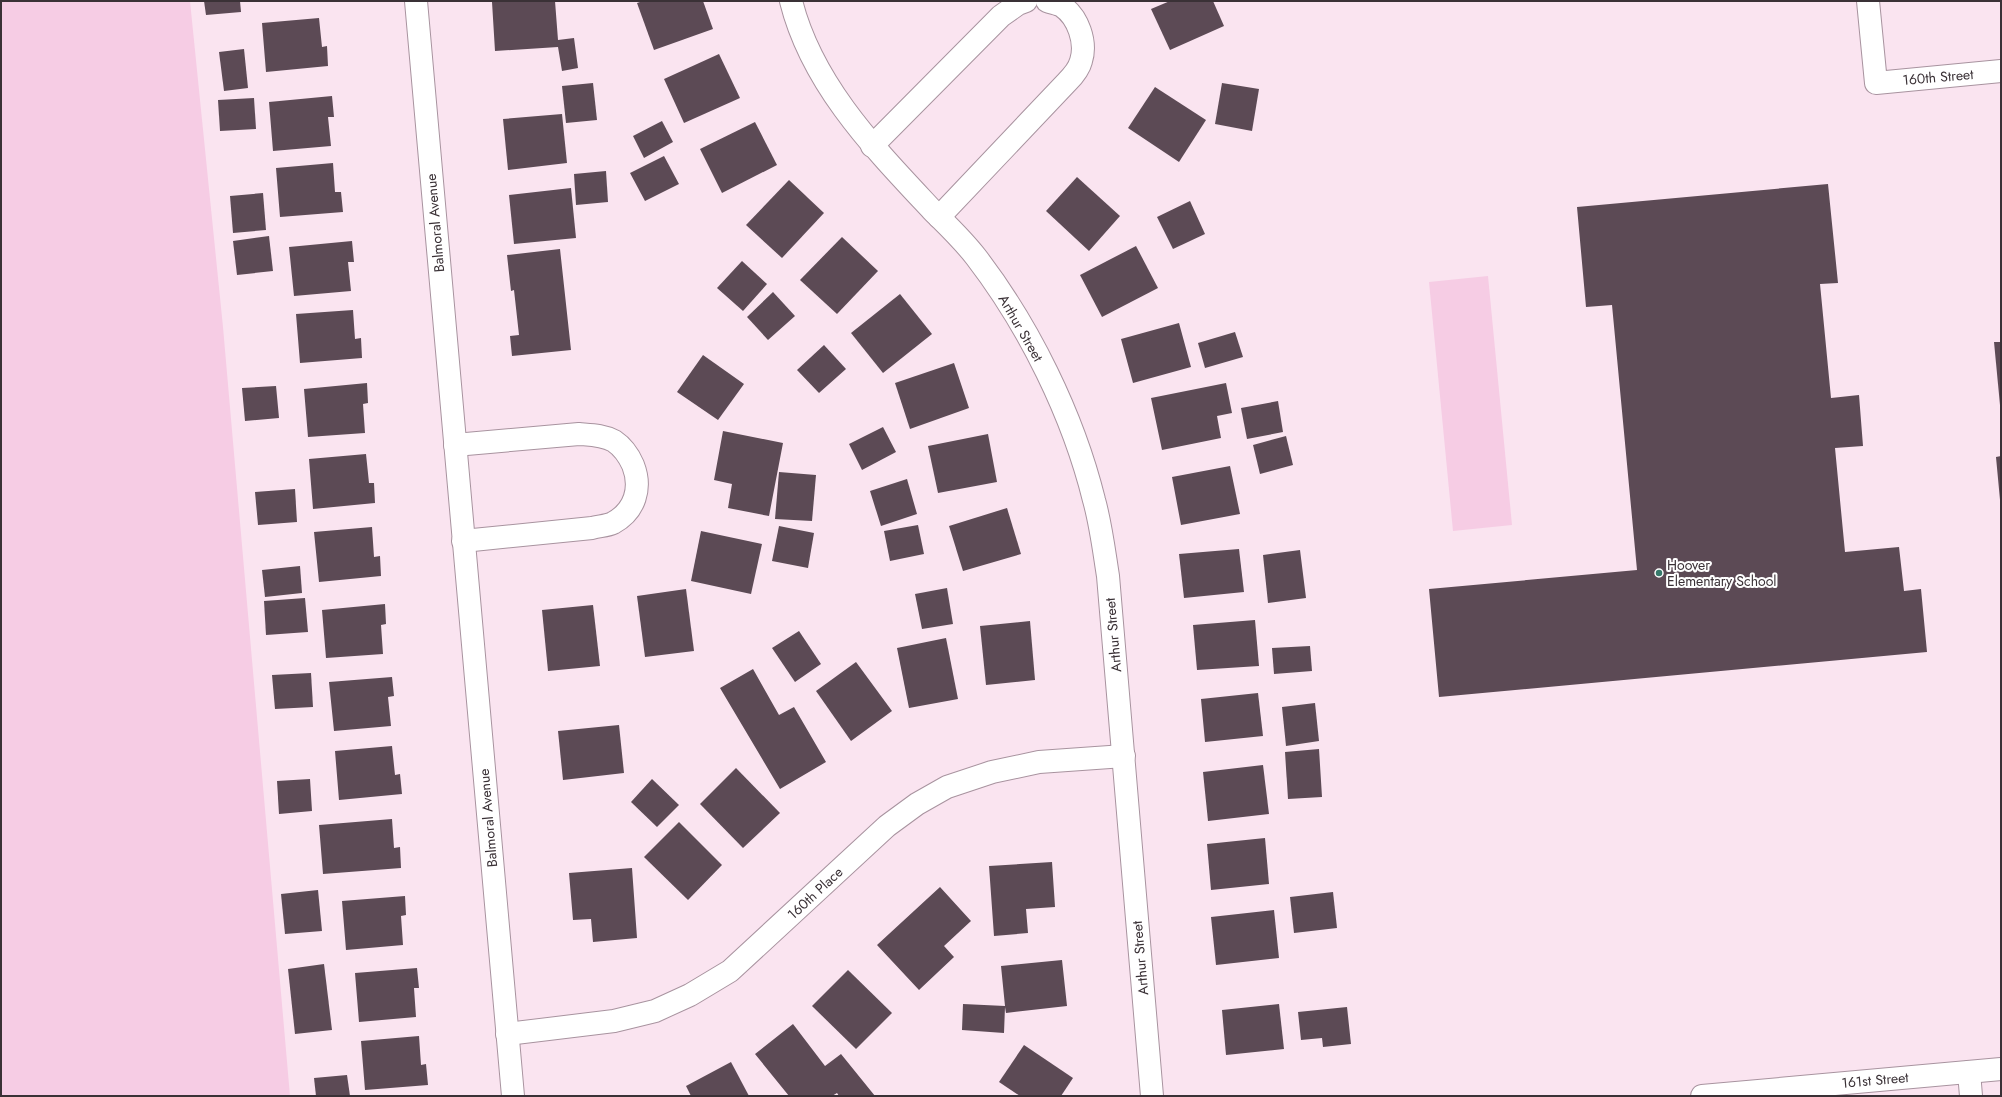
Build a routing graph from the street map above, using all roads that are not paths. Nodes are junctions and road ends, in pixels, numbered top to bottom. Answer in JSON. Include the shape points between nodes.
{"nodes":[{"id":1,"x":416,"y":1,"type":"edge"},
{"id":2,"x":791,"y":1,"type":"edge"},
{"id":3,"x":1026,"y":1,"type":"edge"},
{"id":4,"x":1047,"y":1,"type":"edge"},
{"id":5,"x":1868,"y":1,"type":"edge"},
{"id":6,"x":2001,"y":71,"type":"edge"},
{"id":7,"x":872,"y":146,"type":"junction"},
{"id":8,"x":939,"y":217,"type":"junction"},
{"id":9,"x":455,"y":446,"type":"junction"},
{"id":10,"x":463,"y":541,"type":"junction"},
{"id":11,"x":1124,"y":756,"type":"junction"},
{"id":12,"x":507,"y":1034,"type":"junction"},
{"id":13,"x":2001,"y":1069,"type":"edge"},
{"id":14,"x":1969,"y":1072,"type":"junction"},
{"id":15,"x":512,"y":1096,"type":"edge"},
{"id":16,"x":1152,"y":1096,"type":"edge"},
{"id":17,"x":1702,"y":1096,"type":"edge"},
{"id":18,"x":1971,"y":1096,"type":"edge"}],
"edges":[{"from":1,"to":9,"type":"street","name":"Balmoral Avenue"},
{"from":2,"to":7,"type":"street","name":"Arthur Street","via":[[807,48],[831,90]]},
{"from":3,"to":7,"type":"street","via":[[1001,16]]},
{"from":4,"to":8,"type":"street","via":[[1061,6],[1073,17],[1079,29],[1083,46],[1076,72]]},
{"from":5,"to":6,"type":"street","name":"160th Street","via":[[1876,82]]},
{"from":7,"to":8,"type":"street","name":"Arthur Street"},
{"from":8,"to":11,"type":"street","name":"Arthur Street","via":[[975,256],[1010,306],[1042,363],[1072,430],[1094,500],[1108,576]]},
{"from":9,"to":10,"type":"street","name":"Balmoral Avenue"},
{"from":9,"to":10,"type":"street","via":[[579,434],[599,435],[615,442],[628,454],[637,475],[637,496],[628,511],[613,523],[592,528]]},
{"from":10,"to":12,"type":"street","name":"Balmoral Avenue"},
{"from":11,"to":12,"type":"street","name":"160th Place","via":[[1039,762],[992,772],[947,787],[917,804],[887,826],[730,971],[690,995],[655,1011],[614,1021]]},
{"from":11,"to":16,"type":"street","name":"Arthur Street"},
{"from":12,"to":15,"type":"street","name":"Balmoral Avenue"},
{"from":13,"to":14,"type":"street","name":"161st Street"},
{"from":14,"to":17,"type":"street","name":"161st Street"},
{"from":14,"to":18,"type":"street"}]}
